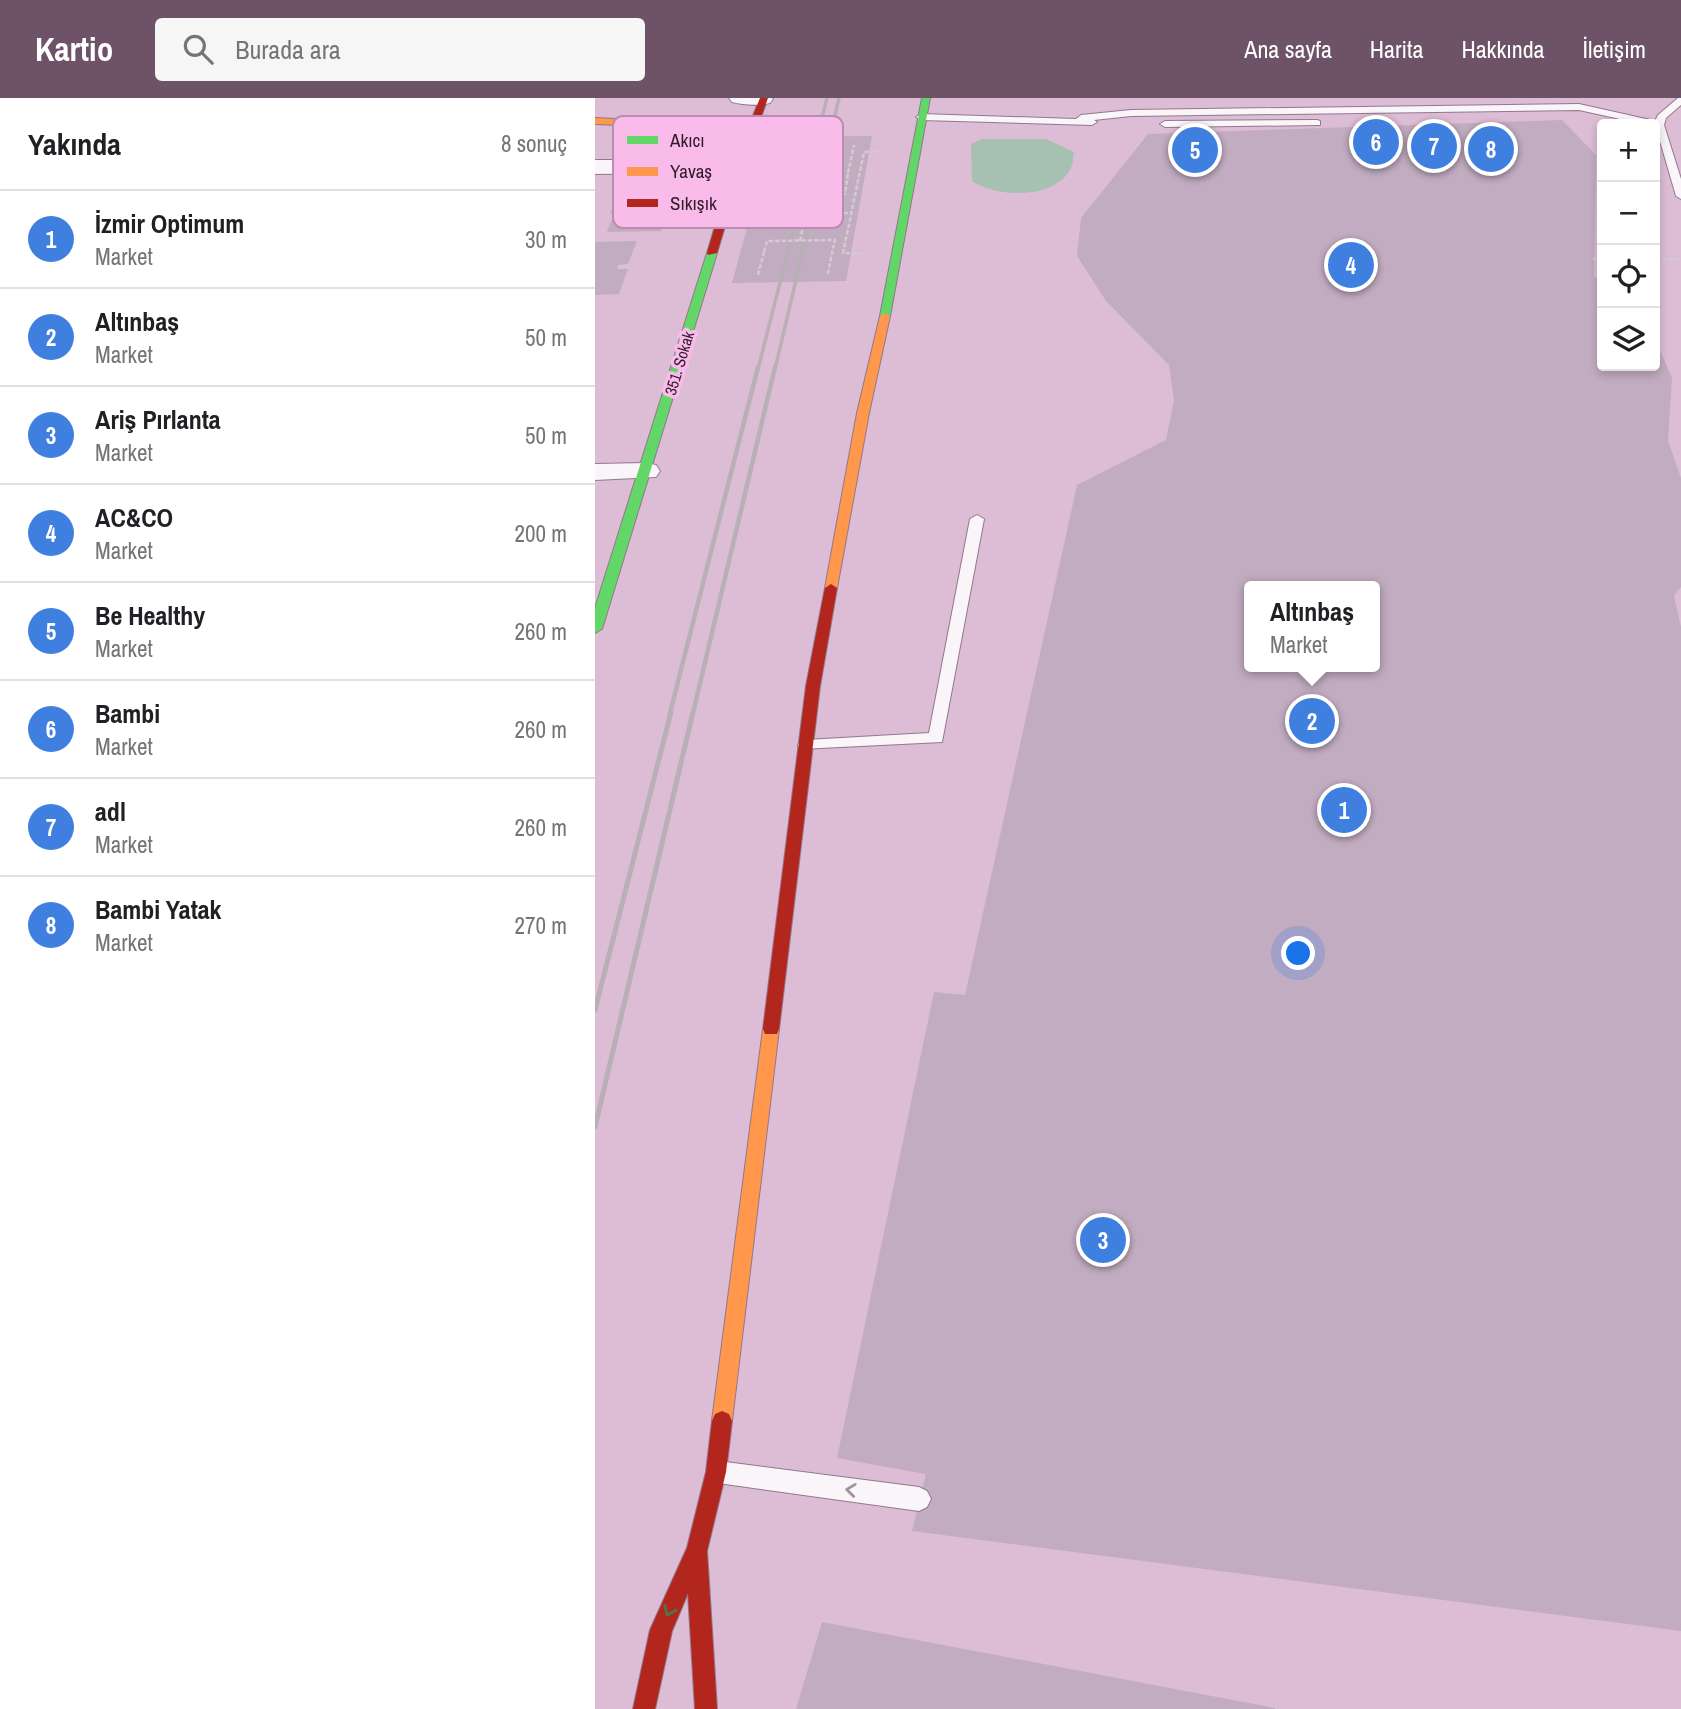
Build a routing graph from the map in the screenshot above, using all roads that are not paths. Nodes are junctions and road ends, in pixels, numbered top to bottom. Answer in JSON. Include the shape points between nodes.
{"nodes":[{"id":1,"x":739,"y":98,"type":"edge"},
{"id":2,"x":764,"y":98,"type":"edge"},
{"id":3,"x":1681,"y":100,"type":"edge"},
{"id":4,"x":924,"y":105,"type":"edge"},
{"id":5,"x":757,"y":116,"type":"edge"},
{"id":6,"x":1632,"y":119,"type":"edge"},
{"id":7,"x":1081,"y":120,"type":"junction"},
{"id":8,"x":1317,"y":120,"type":"dead end"},
{"id":9,"x":595,"y":121,"type":"edge"},
{"id":10,"x":1660,"y":121,"type":"edge"},
{"id":11,"x":613,"y":122,"type":"edge"},
{"id":12,"x":1660,"y":128,"type":"edge"},
{"id":13,"x":595,"y":167,"type":"edge"},
{"id":14,"x":613,"y":167,"type":"edge"},
{"id":15,"x":1681,"y":196,"type":"edge"},
{"id":16,"x":719,"y":228,"type":"edge"},
{"id":17,"x":646,"y":471,"type":"junction"},
{"id":18,"x":595,"y":472,"type":"edge"},
{"id":19,"x":977,"y":519,"type":"dead end"},
{"id":20,"x":595,"y":629,"type":"edge"},
{"id":21,"x":806,"y":746,"type":"junction"},
{"id":22,"x":716,"y":1472,"type":"junction"},
{"id":23,"x":919,"y":1499,"type":"dead end"},
{"id":24,"x":697,"y":1549,"type":"junction"},
{"id":25,"x":644,"y":1709,"type":"edge"},
{"id":26,"x":706,"y":1709,"type":"edge"}],
"edges":[{"from":1,"to":2,"type":"street"},
{"from":2,"to":5,"type":"street","name":"351. Sokak"},
{"from":3,"to":10,"type":"lane"},
{"from":4,"to":7,"type":"lane"},
{"from":4,"to":21,"type":"street","via":[[897,265],[863,413]]},
{"from":6,"to":7,"type":"lane","via":[[1579,107],[1131,113]]},
{"from":7,"to":8,"type":"lane","via":[[1179,125]]},
{"from":9,"to":11,"type":"street"},
{"from":12,"to":15,"type":"lane"},
{"from":13,"to":14,"type":"street"},
{"from":16,"to":17,"type":"street","name":"351. Sokak"},
{"from":17,"to":18,"type":"street"},
{"from":17,"to":20,"type":"street","name":"351. Sokak"},
{"from":19,"to":21,"type":"lane","via":[[936,738]]},
{"from":21,"to":22,"type":"street"},
{"from":23,"to":22,"type":"lane","one_way":true},
{"from":22,"to":24,"type":"street"},
{"from":24,"to":25,"type":"street","one_way":true,"via":[[661,1630]]},
{"from":24,"to":26,"type":"street"}]}
